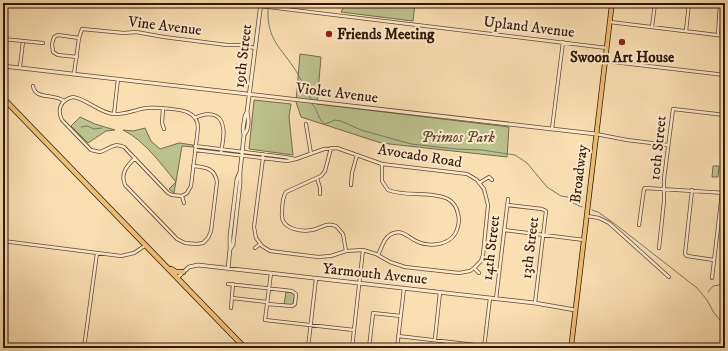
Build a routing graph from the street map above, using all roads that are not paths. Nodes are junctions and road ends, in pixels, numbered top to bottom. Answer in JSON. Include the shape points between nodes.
{"nodes":[{"id":1,"x":54,"y":3,"type":"edge"},
{"id":2,"x":59,"y":3,"type":"edge"},
{"id":3,"x":235,"y":3,"type":"edge"},
{"id":4,"x":612,"y":3,"type":"edge"},
{"id":5,"x":654,"y":3,"type":"edge"},
{"id":6,"x":689,"y":3,"type":"edge"},
{"id":7,"x":720,"y":3,"type":"edge"},
{"id":8,"x":261,"y":5,"type":"edge"},
{"id":9,"x":610,"y":22,"type":"junction"},
{"id":10,"x":652,"y":27,"type":"junction"},
{"id":11,"x":686,"y":31,"type":"junction"},
{"id":12,"x":718,"y":35,"type":"junction"},
{"id":13,"x":725,"y":36,"type":"edge"},
{"id":14,"x":79,"y":38,"type":"junction"},
{"id":15,"x":3,"y":39,"type":"edge"},
{"id":16,"x":23,"y":41,"type":"junction"},
{"id":17,"x":563,"y":42,"type":"junction"},
{"id":18,"x":43,"y":43,"type":"dead end"},
{"id":19,"x":255,"y":48,"type":"junction"},
{"id":20,"x":607,"y":48,"type":"junction"},
{"id":21,"x":77,"y":56,"type":"junction"},
{"id":22,"x":605,"y":61,"type":"junction"},
{"id":23,"x":3,"y":66,"type":"edge"},
{"id":24,"x":20,"y":67,"type":"junction"},
{"id":25,"x":74,"y":74,"type":"junction"},
{"id":26,"x":725,"y":75,"type":"edge"},
{"id":27,"x":118,"y":79,"type":"junction"},
{"id":28,"x":33,"y":86,"type":"dead end"},
{"id":29,"x":249,"y":94,"type":"junction"},
{"id":30,"x":3,"y":98,"type":"edge"},
{"id":31,"x":64,"y":101,"type":"junction"},
{"id":32,"x":163,"y":108,"type":"junction"},
{"id":33,"x":114,"y":114,"type":"junction"},
{"id":34,"x":725,"y":115,"type":"edge"},
{"id":35,"x":195,"y":118,"type":"junction"},
{"id":36,"x":306,"y":124,"type":"dead end"},
{"id":37,"x":164,"y":129,"type":"dead end"},
{"id":38,"x":552,"y":129,"type":"junction"},
{"id":39,"x":596,"y":134,"type":"junction"},
{"id":40,"x":668,"y":145,"type":"junction"},
{"id":41,"x":195,"y":146,"type":"junction"},
{"id":42,"x":331,"y":148,"type":"junction"},
{"id":43,"x":221,"y":149,"type":"junction"},
{"id":44,"x":195,"y":150,"type":"junction"},
{"id":45,"x":242,"y":151,"type":"junction"},
{"id":46,"x":221,"y":153,"type":"junction"},
{"id":47,"x":263,"y":154,"type":"junction"},
{"id":48,"x":311,"y":154,"type":"junction"},
{"id":49,"x":357,"y":155,"type":"junction"},
{"id":50,"x":242,"y":156,"type":"junction"},
{"id":51,"x":135,"y":158,"type":"junction"},
{"id":52,"x":263,"y":158,"type":"junction"},
{"id":53,"x":296,"y":159,"type":"junction"},
{"id":54,"x":382,"y":164,"type":"junction"},
{"id":55,"x":193,"y":166,"type":"junction"},
{"id":56,"x":317,"y":178,"type":"junction"},
{"id":57,"x":492,"y":180,"type":"dead end"},
{"id":58,"x":479,"y":183,"type":"junction"},
{"id":59,"x":351,"y":185,"type":"dead end"},
{"id":60,"x":664,"y":189,"type":"junction"},
{"id":61,"x":692,"y":190,"type":"junction"},
{"id":62,"x":723,"y":193,"type":"edge"},
{"id":63,"x":320,"y":194,"type":"dead end"},
{"id":64,"x":182,"y":196,"type":"junction"},
{"id":65,"x":508,"y":199,"type":"dead end"},
{"id":66,"x":184,"y":203,"type":"dead end"},
{"id":67,"x":507,"y":205,"type":"junction"},
{"id":68,"x":587,"y":216,"type":"junction"},
{"id":69,"x":639,"y":225,"type":"dead end"},
{"id":70,"x":504,"y":230,"type":"junction"},
{"id":71,"x":543,"y":235,"type":"junction"},
{"id":72,"x":584,"y":240,"type":"junction"},
{"id":73,"x":3,"y":241,"type":"edge"},
{"id":74,"x":260,"y":244,"type":"junction"},
{"id":75,"x":146,"y":245,"type":"junction"},
{"id":76,"x":255,"y":248,"type":"dead end"},
{"id":77,"x":659,"y":248,"type":"dead end"},
{"id":78,"x":363,"y":250,"type":"junction"},
{"id":79,"x":346,"y":251,"type":"junction"},
{"id":80,"x":97,"y":253,"type":"junction"},
{"id":81,"x":378,"y":255,"type":"junction"},
{"id":82,"x":714,"y":260,"type":"junction"},
{"id":83,"x":166,"y":266,"type":"junction"},
{"id":84,"x":474,"y":268,"type":"junction"},
{"id":85,"x":228,"y":269,"type":"junction"},
{"id":86,"x":183,"y":272,"type":"junction"},
{"id":87,"x":271,"y":273,"type":"junction"},
{"id":88,"x":479,"y":273,"type":"dead end"},
{"id":89,"x":669,"y":277,"type":"dead end"},
{"id":90,"x":178,"y":278,"type":"junction"},
{"id":91,"x":316,"y":278,"type":"junction"},
{"id":92,"x":712,"y":278,"type":"dead end"},
{"id":93,"x":360,"y":283,"type":"junction"},
{"id":94,"x":228,"y":284,"type":"dead end"},
{"id":95,"x":234,"y":284,"type":"junction"},
{"id":96,"x":269,"y":288,"type":"junction"},
{"id":97,"x":404,"y":288,"type":"junction"},
{"id":98,"x":440,"y":292,"type":"junction"},
{"id":99,"x":232,"y":298,"type":"junction"},
{"id":100,"x":490,"y":298,"type":"junction"},
{"id":101,"x":496,"y":299,"type":"junction"},
{"id":102,"x":267,"y":303,"type":"junction"},
{"id":103,"x":534,"y":303,"type":"junction"},
{"id":104,"x":231,"y":308,"type":"dead end"},
{"id":105,"x":575,"y":310,"type":"junction"},
{"id":106,"x":401,"y":316,"type":"junction"},
{"id":107,"x":310,"y":325,"type":"junction"},
{"id":108,"x":354,"y":330,"type":"junction"},
{"id":109,"x":398,"y":336,"type":"junction"},
{"id":110,"x":434,"y":340,"type":"junction"},
{"id":111,"x":484,"y":347,"type":"edge"},
{"id":112,"x":84,"y":348,"type":"edge"},
{"id":113,"x":245,"y":348,"type":"edge"},
{"id":114,"x":308,"y":348,"type":"edge"},
{"id":115,"x":352,"y":348,"type":"edge"},
{"id":116,"x":369,"y":348,"type":"edge"},
{"id":117,"x":397,"y":348,"type":"edge"},
{"id":118,"x":434,"y":348,"type":"edge"},
{"id":119,"x":571,"y":348,"type":"edge"}],
"edges":[{"from":1,"to":2,"type":"street"},
{"from":3,"to":8,"type":"street","name":"Upland Avenue"},
{"from":4,"to":9,"type":"main road","name":"Broadway"},
{"from":5,"to":10,"type":"street"},
{"from":6,"to":11,"type":"street"},
{"from":7,"to":12,"type":"street"},
{"from":8,"to":17,"type":"street","name":"Upland Avenue"},
{"from":8,"to":19,"type":"street","name":"19th Street"},
{"from":9,"to":10,"type":"street"},
{"from":9,"to":20,"type":"main road","name":"Broadway"},
{"from":10,"to":11,"type":"street"},
{"from":11,"to":12,"type":"street"},
{"from":12,"to":13,"type":"street"},
{"from":14,"to":19,"type":"street","name":"Vine Avenue","via":[[82,29],[86,28]]},
{"from":14,"to":21,"type":"street"},
{"from":14,"to":21,"type":"street","via":[[58,35],[54,37],[52,44],[52,51],[56,54]]},
{"from":15,"to":16,"type":"street"},
{"from":16,"to":18,"type":"street"},
{"from":16,"to":24,"type":"street"},
{"from":17,"to":20,"type":"street","name":"Upland Avenue"},
{"from":17,"to":38,"type":"street"},
{"from":19,"to":29,"type":"street","name":"19th Street"},
{"from":20,"to":22,"type":"main road","name":"Broadway"},
{"from":21,"to":25,"type":"street"},
{"from":22,"to":26,"type":"street"},
{"from":22,"to":39,"type":"main road","name":"Broadway"},
{"from":23,"to":24,"type":"street","name":"Violet Avenue"},
{"from":24,"to":25,"type":"street","name":"Violet Avenue"},
{"from":25,"to":27,"type":"street","name":"Violet Avenue"},
{"from":27,"to":29,"type":"street","name":"Violet Avenue"},
{"from":27,"to":33,"type":"street"},
{"from":28,"to":31,"type":"street","via":[[38,94],[56,96]]},
{"from":29,"to":38,"type":"street","name":"Violet Avenue"},
{"from":29,"to":45,"type":"street","name":"19th Street","via":[[247,132],[244,135]]},
{"from":30,"to":75,"type":"highway"},
{"from":31,"to":33,"type":"street","via":[[78,98],[101,111]]},
{"from":31,"to":51,"type":"street","via":[[60,111],[62,120],[89,148],[98,154],[117,144]]},
{"from":32,"to":33,"type":"street","via":[[146,108],[128,114]]},
{"from":32,"to":35,"type":"street","via":[[186,111]]},
{"from":32,"to":37,"type":"street"},
{"from":34,"to":40,"type":"street","name":"10th Street","via":[[673,109]]},
{"from":35,"to":41,"type":"street","via":[[198,125]]},
{"from":35,"to":43,"type":"street","via":[[205,113],[221,118],[224,128]]},
{"from":36,"to":48,"type":"street"},
{"from":38,"to":39,"type":"street","name":"Violet Avenue"},
{"from":39,"to":40,"type":"street","name":"Violet Avenue"},
{"from":39,"to":68,"type":"main road","name":"Broadway"},
{"from":40,"to":60,"type":"street","name":"10th Street"},
{"from":41,"to":43,"type":"street","name":"Avocado Road"},
{"from":41,"to":44,"type":"street"},
{"from":42,"to":48,"type":"street","name":"Avocado Road","via":[[324,148]]},
{"from":42,"to":49,"type":"street","name":"Avocado Road","via":[[339,148]]},
{"from":42,"to":56,"type":"street","via":[[325,171]]},
{"from":43,"to":45,"type":"street","name":"Avocado Road"},
{"from":43,"to":46,"type":"street"},
{"from":44,"to":46,"type":"street","name":"Avocado Road"},
{"from":44,"to":55,"type":"street"},
{"from":45,"to":47,"type":"street","name":"Avocado Road"},
{"from":45,"to":50,"type":"street","name":"19th Street"},
{"from":46,"to":50,"type":"street","name":"Avocado Road"},
{"from":47,"to":52,"type":"street"},
{"from":47,"to":53,"type":"street","name":"Avocado Road"},
{"from":48,"to":53,"type":"street","name":"Avocado Road"},
{"from":49,"to":54,"type":"street","name":"Avocado Road"},
{"from":49,"to":59,"type":"street"},
{"from":50,"to":52,"type":"street","name":"Avocado Road"},
{"from":50,"to":85,"type":"street","name":"19th Street","via":[[233,245],[230,249]]},
{"from":51,"to":55,"type":"street","via":[[122,177],[125,186],[177,239],[200,244],[206,242],[210,236],[217,184],[215,172]]},
{"from":51,"to":64,"type":"street","via":[[168,192]]},
{"from":52,"to":53,"type":"street","name":"Avocado Road","via":[[287,161]]},
{"from":52,"to":74,"type":"street","via":[[254,227]]},
{"from":54,"to":58,"type":"street","name":"Avocado Road","via":[[462,173]]},
{"from":54,"to":81,"type":"street","via":[[382,181],[388,190],[446,198],[455,205],[459,218],[456,232],[446,242],[421,243],[397,232],[385,239]]},
{"from":55,"to":64,"type":"street","via":[[190,189]]},
{"from":56,"to":63,"type":"street"},
{"from":56,"to":79,"type":"street","via":[[286,192],[281,217],[291,228],[307,230],[325,224],[336,226],[342,234]]},
{"from":57,"to":58,"type":"street","via":[[489,177]]},
{"from":58,"to":84,"type":"street","name":"Avocado Road","via":[[486,194],[488,205],[483,255]]},
{"from":60,"to":61,"type":"street"},
{"from":60,"to":69,"type":"street","via":[[644,189]]},
{"from":60,"to":77,"type":"street","name":"10th Street"},
{"from":61,"to":62,"type":"street"},
{"from":61,"to":82,"type":"street","via":[[685,254]]},
{"from":62,"to":82,"type":"street"},
{"from":64,"to":66,"type":"street"},
{"from":65,"to":67,"type":"street","name":"14th Street"},
{"from":67,"to":70,"type":"street","name":"14th Street"},
{"from":67,"to":71,"type":"street","name":"13th Street","via":[[544,209],[546,212]]},
{"from":68,"to":72,"type":"main road","name":"Broadway"},
{"from":68,"to":89,"type":"street","via":[[599,218],[609,224]]},
{"from":70,"to":71,"type":"street"},
{"from":70,"to":101,"type":"street","name":"14th Street"},
{"from":71,"to":72,"type":"street"},
{"from":71,"to":103,"type":"street","name":"13th Street"},
{"from":72,"to":105,"type":"main road","name":"Broadway"},
{"from":73,"to":80,"type":"street"},
{"from":74,"to":76,"type":"street"},
{"from":74,"to":79,"type":"street","via":[[276,253],[318,257],[339,255]]},
{"from":75,"to":80,"type":"street","via":[[127,255]]},
{"from":75,"to":83,"type":"highway"},
{"from":78,"to":79,"type":"street"},
{"from":78,"to":81,"type":"street"},
{"from":78,"to":93,"type":"street"},
{"from":80,"to":112,"type":"street"},
{"from":81,"to":84,"type":"street","via":[[405,267],[459,273]]},
{"from":82,"to":92,"type":"street"},
{"from":83,"to":86,"type":"highway","via":[[176,272]]},
{"from":83,"to":90,"type":"highway"},
{"from":84,"to":88,"type":"street"},
{"from":85,"to":86,"type":"street","name":"Yarmouth Avenue","via":[[196,265]]},
{"from":85,"to":87,"type":"street","name":"Yarmouth Avenue"},
{"from":86,"to":90,"type":"street"},
{"from":87,"to":91,"type":"street","name":"Yarmouth Avenue"},
{"from":87,"to":96,"type":"street"},
{"from":90,"to":113,"type":"highway"},
{"from":91,"to":93,"type":"street","name":"Yarmouth Avenue"},
{"from":91,"to":107,"type":"street"},
{"from":93,"to":97,"type":"street","name":"Yarmouth Avenue"},
{"from":93,"to":108,"type":"street"},
{"from":94,"to":95,"type":"street"},
{"from":95,"to":96,"type":"street"},
{"from":95,"to":99,"type":"street"},
{"from":96,"to":102,"type":"street"},
{"from":96,"to":102,"type":"street","via":[[293,291],[296,297],[292,306]]},
{"from":97,"to":98,"type":"street","name":"Yarmouth Avenue"},
{"from":97,"to":106,"type":"street"},
{"from":98,"to":100,"type":"street","name":"Yarmouth Avenue"},
{"from":98,"to":110,"type":"street"},
{"from":99,"to":102,"type":"street"},
{"from":99,"to":104,"type":"street"},
{"from":100,"to":101,"type":"street","name":"Yarmouth Avenue"},
{"from":100,"to":111,"type":"street","name":"14th Street"},
{"from":101,"to":103,"type":"street","name":"Yarmouth Avenue"},
{"from":102,"to":107,"type":"street","via":[[265,320]]},
{"from":103,"to":105,"type":"street","name":"Yarmouth Avenue"},
{"from":105,"to":119,"type":"main road","name":"Broadway"},
{"from":106,"to":109,"type":"street"},
{"from":106,"to":116,"type":"street","via":[[373,313]]},
{"from":107,"to":108,"type":"street"},
{"from":107,"to":114,"type":"street"},
{"from":108,"to":115,"type":"street"},
{"from":109,"to":110,"type":"street"},
{"from":109,"to":117,"type":"street"},
{"from":110,"to":111,"type":"street"},
{"from":110,"to":118,"type":"street"}]}
